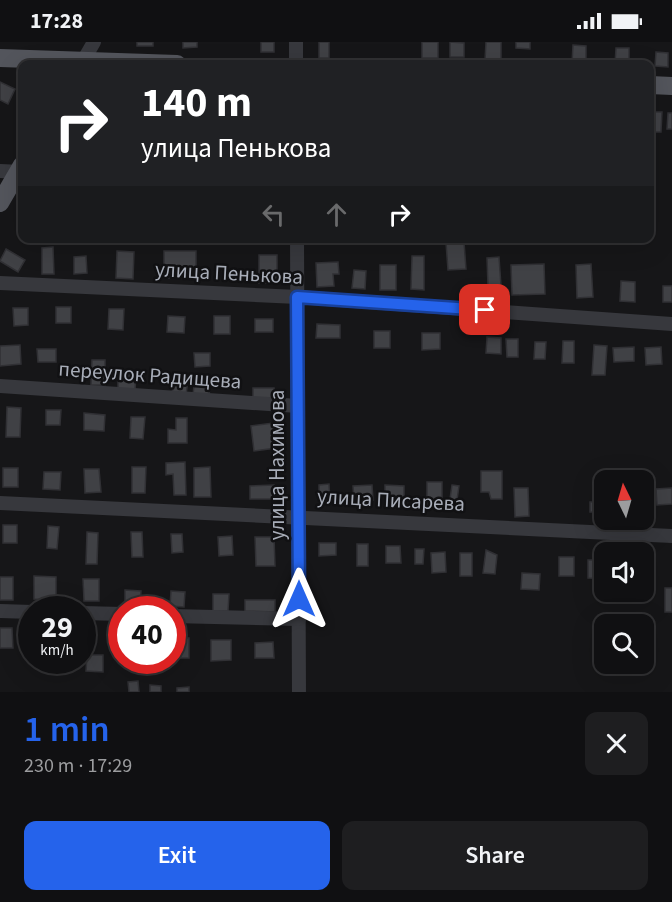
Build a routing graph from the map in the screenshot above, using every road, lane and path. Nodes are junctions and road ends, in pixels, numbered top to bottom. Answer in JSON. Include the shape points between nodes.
{"nodes":[{"id":1,"x":94,"y":42,"type":"edge"},
{"id":2,"x":296,"y":42,"type":"edge"},
{"id":3,"x":0,"y":58,"type":"edge"},
{"id":4,"x":33,"y":60,"type":"edge"},
{"id":5,"x":84,"y":60,"type":"edge"},
{"id":6,"x":296,"y":60,"type":"edge"},
{"id":7,"x":654,"y":85,"type":"edge"},
{"id":8,"x":672,"y":86,"type":"edge"},
{"id":9,"x":18,"y":169,"type":"edge"},
{"id":10,"x":0,"y":171,"type":"edge"},
{"id":11,"x":18,"y":174,"type":"edge"},
{"id":12,"x":0,"y":203,"type":"edge"},
{"id":13,"x":297,"y":243,"type":"edge"},
{"id":14,"x":0,"y":282,"type":"edge"},
{"id":15,"x":297,"y":297,"type":"junction"},
{"id":16,"x":672,"y":324,"type":"edge"},
{"id":17,"x":0,"y":386,"type":"edge"},
{"id":18,"x":298,"y":406,"type":"junction"},
{"id":19,"x":0,"y":504,"type":"edge"},
{"id":20,"x":299,"y":516,"type":"junction"},
{"id":21,"x":672,"y":536,"type":"edge"},
{"id":22,"x":0,"y":611,"type":"edge"},
{"id":23,"x":18,"y":612,"type":"edge"},
{"id":24,"x":186,"y":616,"type":"edge"},
{"id":25,"x":299,"y":620,"type":"junction"},
{"id":26,"x":299,"y":692,"type":"edge"}],
"edges":[{"from":1,"to":5,"type":"street"},
{"from":2,"to":6,"type":"street"},
{"from":3,"to":4,"type":"main road"},
{"from":7,"to":8,"type":"main road"},
{"from":9,"to":10,"type":"street"},
{"from":11,"to":12,"type":"main road"},
{"from":13,"to":15,"type":"street","name":"улица Нахимова"},
{"from":14,"to":15,"type":"street","name":"улица Пенькова"},
{"from":15,"to":16,"type":"street","name":"улица Пенькова"},
{"from":15,"to":18,"type":"street","name":"улица Нахимова"},
{"from":17,"to":18,"type":"street","name":"переулок Радищева"},
{"from":18,"to":20,"type":"street","name":"улица Нахимова"},
{"from":19,"to":20,"type":"street","name":"улица Писарева"},
{"from":20,"to":21,"type":"street","name":"улица Писарева"},
{"from":20,"to":25,"type":"street","name":"улица Нахимова"},
{"from":22,"to":23,"type":"street"},
{"from":24,"to":25,"type":"street"},
{"from":25,"to":26,"type":"street","name":"улица Нахимова"}]}
